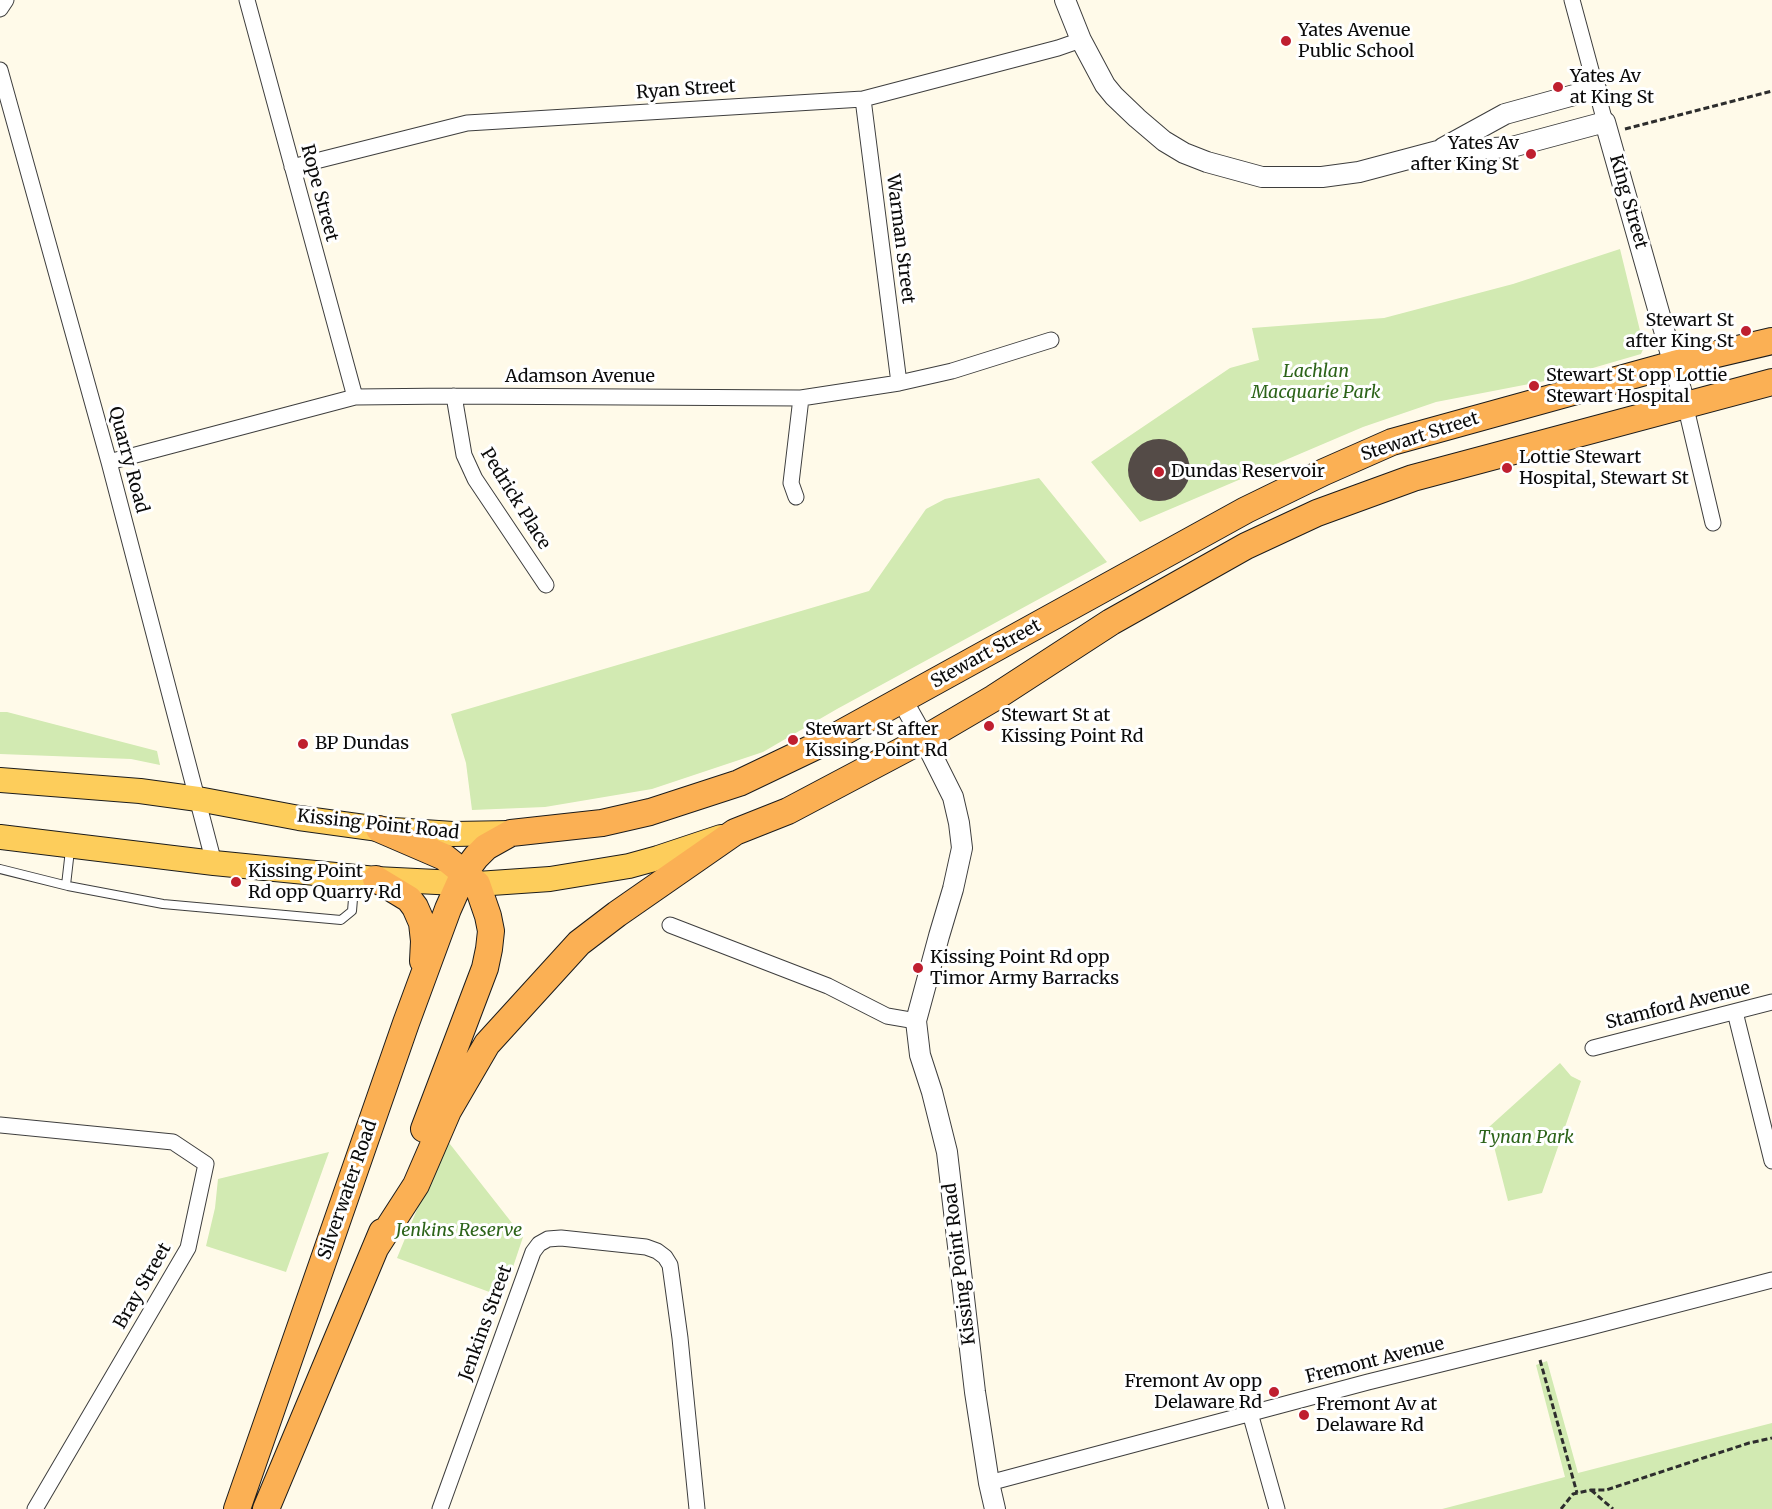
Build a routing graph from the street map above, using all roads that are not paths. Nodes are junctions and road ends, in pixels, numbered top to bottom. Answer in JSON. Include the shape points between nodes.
{"nodes":[{"id":1,"x":6,"y":0,"type":"edge"},
{"id":2,"x":247,"y":0,"type":"edge"},
{"id":3,"x":1065,"y":0,"type":"edge"},
{"id":4,"x":1572,"y":0,"type":"edge"},
{"id":5,"x":0,"y":9,"type":"edge"},
{"id":6,"x":1081,"y":40,"type":"junction"},
{"id":7,"x":0,"y":69,"type":"edge"},
{"id":8,"x":1596,"y":89,"type":"junction"},
{"id":9,"x":4,"y":98,"type":"edge"},
{"id":10,"x":863,"y":99,"type":"junction"},
{"id":11,"x":1607,"y":128,"type":"junction"},
{"id":12,"x":1438,"y":151,"type":"junction"},
{"id":13,"x":292,"y":167,"type":"junction"},
{"id":14,"x":1051,"y":340,"type":"dead end"},
{"id":15,"x":1772,"y":341,"type":"edge"},
{"id":16,"x":1674,"y":364,"type":"junction"},
{"id":17,"x":1772,"y":382,"type":"edge"},
{"id":18,"x":899,"y":383,"type":"junction"},
{"id":19,"x":454,"y":396,"type":"junction"},
{"id":20,"x":355,"y":397,"type":"junction"},
{"id":21,"x":801,"y":398,"type":"junction"},
{"id":22,"x":1685,"y":404,"type":"junction"},
{"id":23,"x":109,"y":462,"type":"junction"},
{"id":24,"x":796,"y":497,"type":"dead end"},
{"id":25,"x":1713,"y":523,"type":"dead end"},
{"id":26,"x":546,"y":585,"type":"dead end"},
{"id":27,"x":902,"y":700,"type":"junction"},
{"id":28,"x":924,"y":739,"type":"junction"},
{"id":29,"x":0,"y":780,"type":"edge"},
{"id":30,"x":198,"y":799,"type":"junction"},
{"id":31,"x":379,"y":829,"type":"junction"},
{"id":32,"x":735,"y":832,"type":"junction"},
{"id":33,"x":512,"y":833,"type":"junction"},
{"id":34,"x":0,"y":837,"type":"edge"},
{"id":35,"x":71,"y":845,"type":"junction"},
{"id":36,"x":214,"y":863,"type":"junction"},
{"id":37,"x":0,"y":869,"type":"edge"},
{"id":38,"x":328,"y":874,"type":"junction"},
{"id":39,"x":376,"y":879,"type":"junction"},
{"id":40,"x":466,"y":881,"type":"junction"},
{"id":41,"x":66,"y":885,"type":"junction"},
{"id":42,"x":670,"y":925,"type":"dead end"},
{"id":43,"x":422,"y":985,"type":"junction"},
{"id":44,"x":1772,"y":1002,"type":"edge"},
{"id":45,"x":1735,"y":1012,"type":"junction"},
{"id":46,"x":916,"y":1021,"type":"junction"},
{"id":47,"x":1593,"y":1048,"type":"dead end"},
{"id":48,"x":0,"y":1125,"type":"edge"},
{"id":49,"x":1772,"y":1161,"type":"edge"},
{"id":50,"x":376,"y":1247,"type":"junction"},
{"id":51,"x":1772,"y":1280,"type":"edge"},
{"id":52,"x":1250,"y":1413,"type":"junction"},
{"id":53,"x":989,"y":1484,"type":"junction"},
{"id":54,"x":34,"y":1509,"type":"edge"},
{"id":55,"x":237,"y":1509,"type":"edge"},
{"id":56,"x":266,"y":1509,"type":"edge"},
{"id":57,"x":440,"y":1509,"type":"edge"},
{"id":58,"x":697,"y":1509,"type":"edge"},
{"id":59,"x":995,"y":1509,"type":"edge"},
{"id":60,"x":1277,"y":1509,"type":"edge"}],
"edges":[{"from":1,"to":5,"type":"street"},
{"from":2,"to":13,"type":"street","name":"Rope Street"},
{"from":3,"to":6,"type":"street"},
{"from":4,"to":8,"type":"street","name":"King Street"},
{"from":6,"to":10,"type":"street","name":"Ryan Street"},
{"from":6,"to":12,"type":"street","via":[[1114,96],[1164,141],[1207,162],[1263,177],[1322,177],[1359,172]]},
{"from":7,"to":9,"type":"street","name":"Quarry Road"},
{"from":8,"to":11,"type":"street","name":"King Street"},
{"from":8,"to":12,"type":"street","via":[[1505,114]]},
{"from":9,"to":23,"type":"street","name":"Quarry Road"},
{"from":10,"to":13,"type":"street","name":"Ryan Street","via":[[467,123]]},
{"from":10,"to":18,"type":"street","name":"Warman Street"},
{"from":11,"to":12,"type":"street","via":[[1512,147]]},
{"from":11,"to":16,"type":"street","name":"King Street"},
{"from":13,"to":20,"type":"street","name":"Rope Street"},
{"from":14,"to":18,"type":"street","name":"Adamson Avenue"},
{"from":15,"to":16,"type":"highway","name":"Stewart Street"},
{"from":16,"to":22,"type":"street","name":"King Street"},
{"from":16,"to":27,"type":"highway","name":"Stewart Street","via":[[1417,435],[1360,456],[1246,510]]},
{"from":17,"to":22,"type":"highway","name":"Stewart Street"},
{"from":18,"to":21,"type":"street","name":"Adamson Avenue"},
{"from":19,"to":20,"type":"street","name":"Adamson Avenue"},
{"from":19,"to":21,"type":"street","name":"Adamson Avenue"},
{"from":19,"to":26,"type":"street","name":"Pedrick Place","via":[[464,456],[475,479]]},
{"from":20,"to":23,"type":"street","name":"Adamson Avenue"},
{"from":21,"to":24,"type":"street","via":[[791,483]]},
{"from":22,"to":25,"type":"street"},
{"from":22,"to":28,"type":"highway","name":"Stewart Street","via":[[1413,478],[1317,513],[1245,546],[1112,622]]},
{"from":23,"to":30,"type":"street","name":"Quarry Road"},
{"from":27,"to":28,"type":"street","name":"Kissing Point Road"},
{"from":27,"to":33,"type":"highway","name":"Kissing Point Road","via":[[739,783],[602,823]]},
{"from":28,"to":32,"type":"highway","via":[[788,811]]},
{"from":28,"to":46,"type":"street","name":"Kissing Point Road","via":[[953,797],[962,848]]},
{"from":29,"to":30,"type":"main road","name":"Kissing Point Road"},
{"from":30,"to":31,"type":"main road","name":"Kissing Point Road"},
{"from":30,"to":36,"type":"street","name":"Quarry Road"},
{"from":31,"to":33,"type":"main road","name":"Kissing Point Road"},
{"from":31,"to":40,"type":"highway","via":[[444,857]]},
{"from":32,"to":40,"type":"main road","via":[[628,866],[550,879]]},
{"from":32,"to":50,"type":"highway","via":[[579,943],[487,1044],[448,1111],[416,1185]]},
{"from":33,"to":40,"type":"highway","name":"Silverwater Road","via":[[476,857]]},
{"from":34,"to":35,"type":"main road"},
{"from":35,"to":36,"type":"main road"},
{"from":35,"to":41,"type":"lane"},
{"from":36,"to":38,"type":"main road"},
{"from":37,"to":41,"type":"lane"},
{"from":38,"to":39,"type":"main road"},
{"from":38,"to":41,"type":"lane","via":[[346,886],[353,899],[352,910],[341,920],[163,904]]},
{"from":39,"to":40,"type":"main road"},
{"from":39,"to":43,"type":"highway","via":[[409,899],[422,922]]},
{"from":40,"to":43,"type":"highway","name":"Silverwater Road"},
{"from":40,"to":50,"type":"highway","via":[[488,916],[489,949]]},
{"from":42,"to":46,"type":"street","via":[[828,986],[887,1016]]},
{"from":43,"to":55,"type":"highway","name":"Silverwater Road"},
{"from":44,"to":45,"type":"street","name":"Stamford Avenue"},
{"from":45,"to":47,"type":"street","name":"Stamford Avenue"},
{"from":45,"to":49,"type":"street"},
{"from":46,"to":53,"type":"street","name":"Kissing Point Road","via":[[920,1055],[947,1152]]},
{"from":48,"to":54,"type":"street","name":"Bray Street","via":[[173,1142],[206,1164],[188,1248]]},
{"from":50,"to":56,"type":"highway"},
{"from":51,"to":52,"type":"street","name":"Fremont Avenue"},
{"from":52,"to":53,"type":"street","name":"Fremont Avenue"},
{"from":52,"to":60,"type":"street"},
{"from":53,"to":59,"type":"street","name":"Kissing Point Road"},
{"from":57,"to":58,"type":"street","name":"Jenkins Street","via":[[533,1252],[548,1239],[561,1238],[645,1247],[657,1251],[670,1265]]}]}
